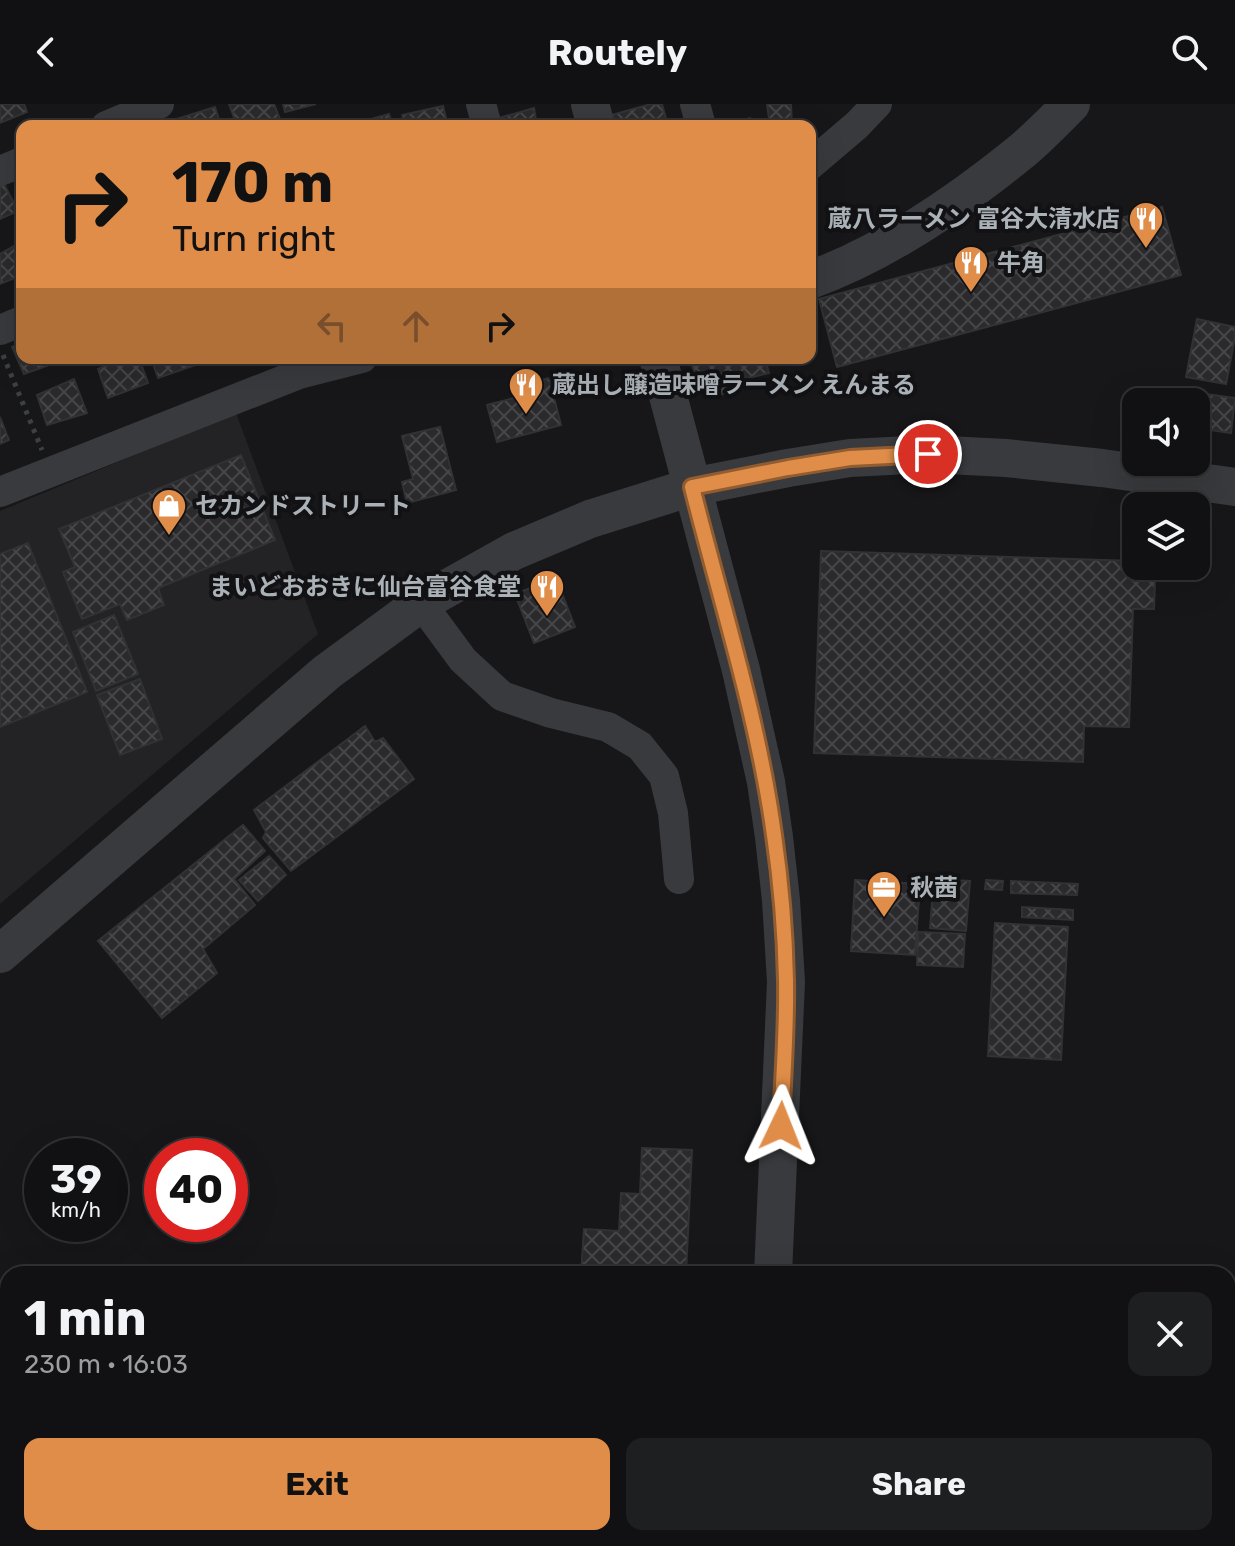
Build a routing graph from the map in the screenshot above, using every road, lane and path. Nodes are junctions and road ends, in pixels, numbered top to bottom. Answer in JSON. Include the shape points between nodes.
{"nodes":[{"id":1,"x":159,"y":104,"type":"edge"},
{"id":2,"x":877,"y":104,"type":"edge"},
{"id":3,"x":1071,"y":104,"type":"edge"},
{"id":4,"x":120,"y":120,"type":"edge"},
{"id":5,"x":816,"y":160,"type":"edge"},
{"id":6,"x":816,"y":278,"type":"edge"},
{"id":7,"x":0,"y":347,"type":"edge"},
{"id":8,"x":338,"y":364,"type":"edge"},
{"id":9,"x":660,"y":364,"type":"edge"},
{"id":10,"x":51,"y":471,"type":"junction"},
{"id":11,"x":692,"y":487,"type":"junction"},
{"id":12,"x":1235,"y":487,"type":"edge"},
{"id":13,"x":0,"y":492,"type":"edge"},
{"id":14,"x":421,"y":603,"type":"junction"},
{"id":15,"x":679,"y":879,"type":"dead end"},
{"id":16,"x":0,"y":954,"type":"edge"},
{"id":17,"x":773,"y":1266,"type":"edge"}],
"edges":[{"from":1,"to":4,"type":"street"},
{"from":2,"to":5,"type":"street"},
{"from":3,"to":6,"type":"street","via":[[1019,154],[951,204],[888,244]]},
{"from":7,"to":10,"type":"path"},
{"from":8,"to":10,"type":"street","via":[[299,374]]},
{"from":9,"to":11,"type":"street"},
{"from":10,"to":13,"type":"street"},
{"from":11,"to":12,"type":"street","via":[[850,458],[928,454],[1102,468]]},
{"from":11,"to":14,"type":"street","via":[[539,540]]},
{"from":11,"to":17,"type":"street","via":[[766,782],[779,884],[786,982]]},
{"from":14,"to":15,"type":"street","via":[[463,660],[502,696],[608,727],[640,746],[664,776]]},
{"from":14,"to":16,"type":"street","via":[[327,672]]}]}
